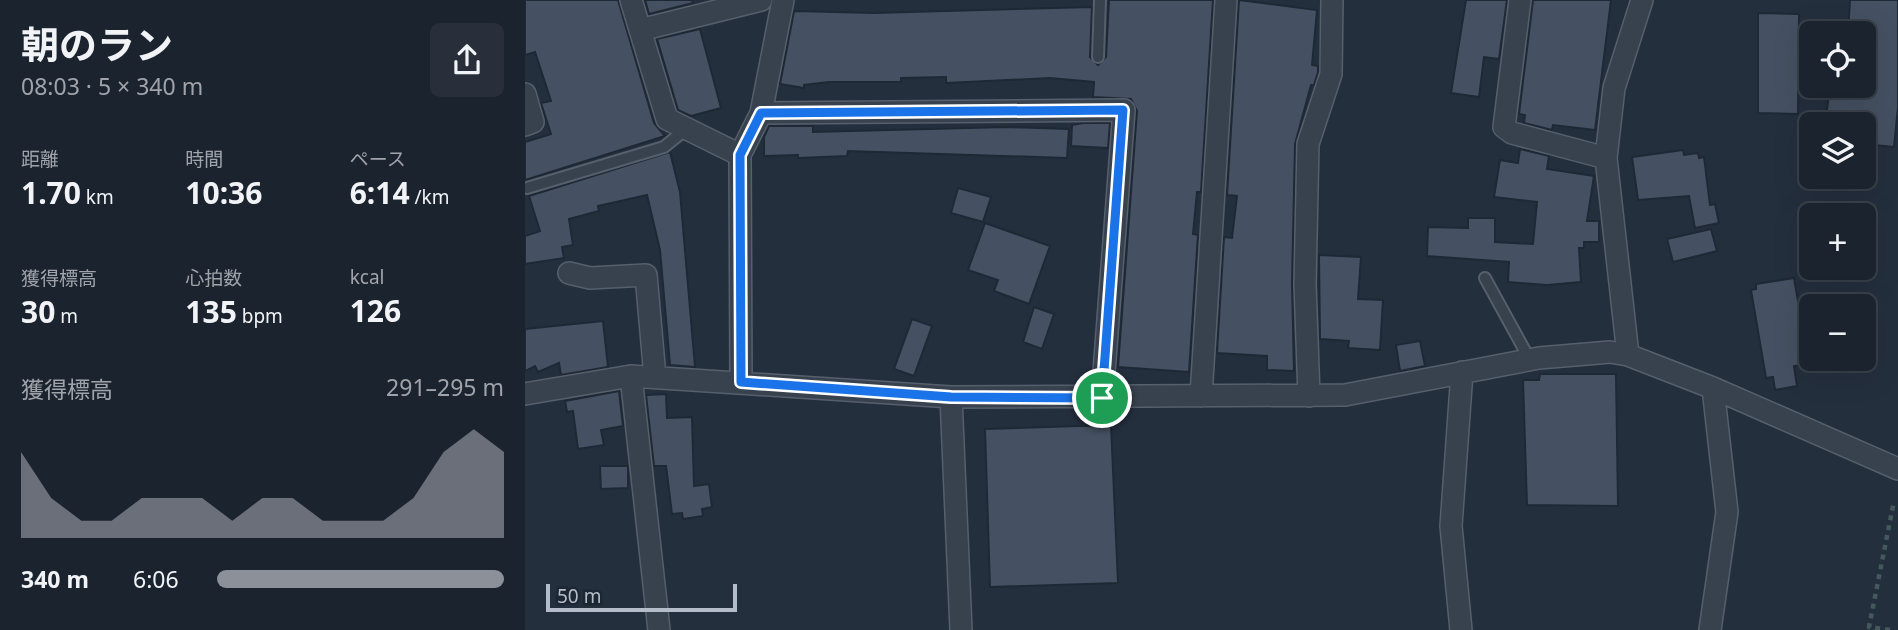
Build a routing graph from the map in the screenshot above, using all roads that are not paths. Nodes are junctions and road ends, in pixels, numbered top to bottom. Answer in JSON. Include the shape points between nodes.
{"nodes":[{"id":1,"x":631,"y":0,"type":"edge"},
{"id":2,"x":761,"y":0,"type":"edge"},
{"id":3,"x":783,"y":0,"type":"edge"},
{"id":4,"x":1100,"y":0,"type":"edge"},
{"id":5,"x":1226,"y":0,"type":"edge"},
{"id":6,"x":1332,"y":0,"type":"edge"},
{"id":7,"x":1520,"y":0,"type":"edge"},
{"id":8,"x":1642,"y":0,"type":"edge"},
{"id":9,"x":640,"y":30,"type":"junction"},
{"id":10,"x":1098,"y":57,"type":"dead end"},
{"id":11,"x":525,"y":94,"type":"edge"},
{"id":12,"x":761,"y":113,"type":"junction"},
{"id":13,"x":525,"y":125,"type":"edge"},
{"id":14,"x":685,"y":130,"type":"junction"},
{"id":15,"x":740,"y":155,"type":"junction"},
{"id":16,"x":1606,"y":158,"type":"junction"},
{"id":17,"x":527,"y":188,"type":"dead end"},
{"id":18,"x":569,"y":273,"type":"dead end"},
{"id":19,"x":1485,"y":278,"type":"dead end"},
{"id":20,"x":1628,"y":355,"type":"junction"},
{"id":21,"x":1530,"y":360,"type":"junction"},
{"id":22,"x":1462,"y":372,"type":"junction"},
{"id":23,"x":631,"y":376,"type":"junction"},
{"id":24,"x":655,"y":377,"type":"junction"},
{"id":25,"x":741,"y":382,"type":"junction"},
{"id":26,"x":1713,"y":388,"type":"junction"},
{"id":27,"x":525,"y":394,"type":"edge"},
{"id":28,"x":1201,"y":396,"type":"junction"},
{"id":29,"x":1309,"y":396,"type":"junction"},
{"id":30,"x":951,"y":397,"type":"junction"},
{"id":31,"x":1102,"y":398,"type":"junction"},
{"id":32,"x":1898,"y":470,"type":"edge"},
{"id":33,"x":659,"y":630,"type":"edge"},
{"id":34,"x":961,"y":630,"type":"edge"},
{"id":35,"x":1461,"y":630,"type":"edge"},
{"id":36,"x":1710,"y":630,"type":"edge"}],
"edges":[{"from":1,"to":9,"type":"street"},
{"from":2,"to":9,"type":"street"},
{"from":3,"to":12,"type":"street"},
{"from":4,"to":10,"type":"lane"},
{"from":5,"to":28,"type":"street"},
{"from":6,"to":29,"type":"street","via":[[1331,74],[1308,144],[1305,284]]},
{"from":7,"to":16,"type":"street","via":[[1504,127]]},
{"from":8,"to":16,"type":"street","via":[[1614,88]]},
{"from":9,"to":14,"type":"street","via":[[667,120]]},
{"from":11,"to":13,"type":"street","via":[[533,122]]},
{"from":12,"to":15,"type":"street"},
{"from":12,"to":31,"type":"street","via":[[1123,110]]},
{"from":14,"to":15,"type":"street"},
{"from":14,"to":17,"type":"lane","via":[[664,147]]},
{"from":15,"to":25,"type":"street"},
{"from":16,"to":20,"type":"street"},
{"from":18,"to":24,"type":"street","via":[[590,278],[646,275]]},
{"from":19,"to":21,"type":"lane"},
{"from":20,"to":21,"type":"street","via":[[1610,352]]},
{"from":20,"to":26,"type":"street"},
{"from":21,"to":22,"type":"street"},
{"from":22,"to":29,"type":"street","via":[[1345,395]]},
{"from":22,"to":35,"type":"street","via":[[1451,526]]},
{"from":23,"to":24,"type":"street"},
{"from":23,"to":27,"type":"street"},
{"from":23,"to":33,"type":"street"},
{"from":24,"to":25,"type":"street"},
{"from":25,"to":30,"type":"street"},
{"from":26,"to":32,"type":"street"},
{"from":26,"to":36,"type":"street","via":[[1727,512]]},
{"from":28,"to":29,"type":"street"},
{"from":28,"to":31,"type":"street"},
{"from":30,"to":31,"type":"street"},
{"from":30,"to":34,"type":"street"}]}
